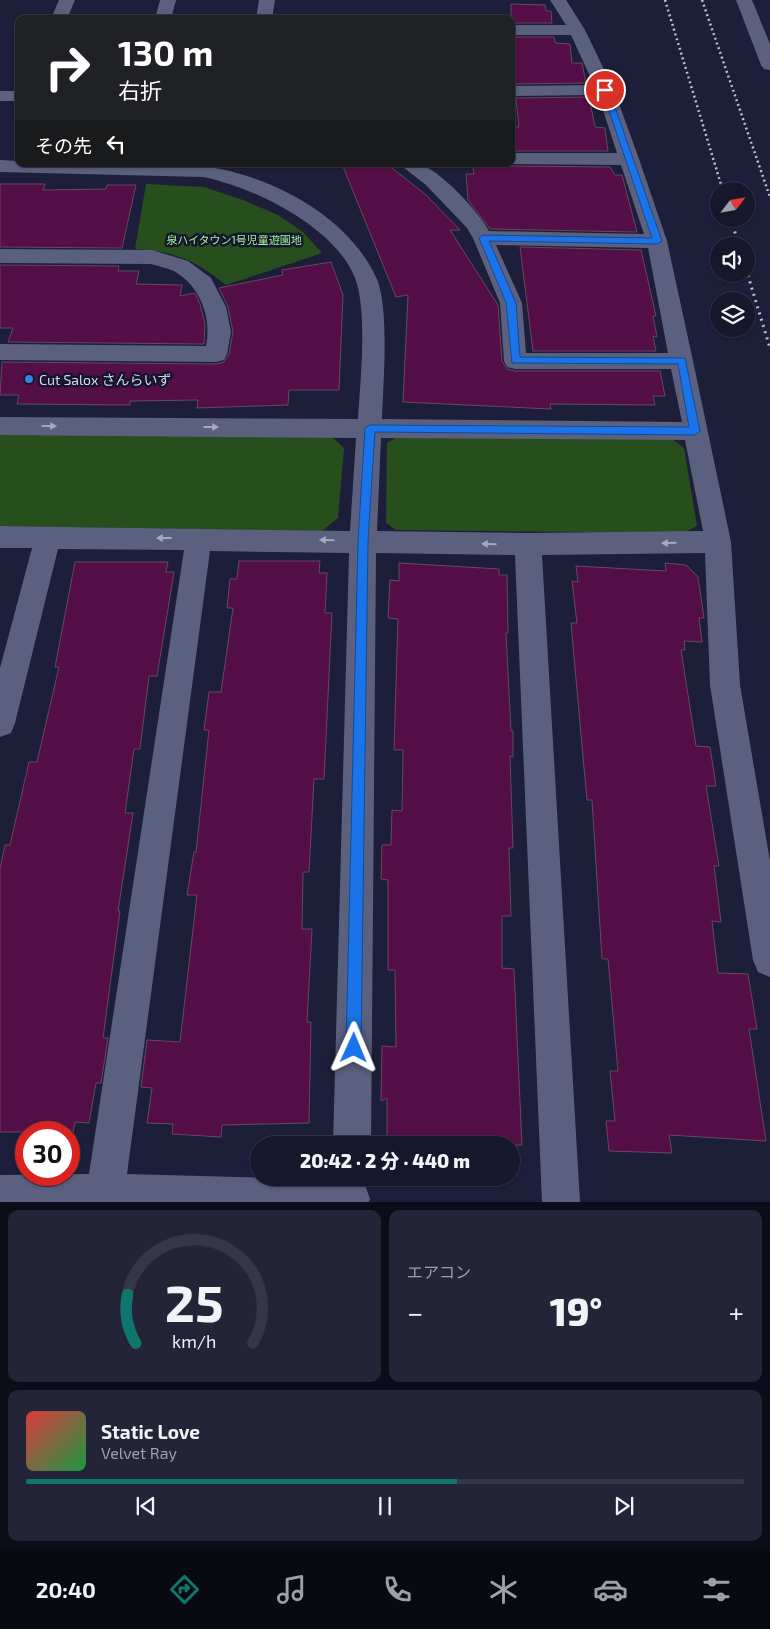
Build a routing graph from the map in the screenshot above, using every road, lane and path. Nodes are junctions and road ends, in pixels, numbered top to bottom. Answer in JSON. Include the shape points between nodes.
{"nodes":[{"id":1,"x":67,"y":0,"type":"edge"},
{"id":2,"x":168,"y":0,"type":"edge"},
{"id":3,"x":266,"y":0,"type":"edge"},
{"id":4,"x":558,"y":0,"type":"edge"},
{"id":5,"x":744,"y":0,"type":"edge"},
{"id":6,"x":61,"y":15,"type":"edge"},
{"id":7,"x":164,"y":15,"type":"edge"},
{"id":8,"x":264,"y":15,"type":"edge"},
{"id":9,"x":515,"y":30,"type":"edge"},
{"id":10,"x":577,"y":30,"type":"junction"},
{"id":11,"x":770,"y":66,"type":"edge"},
{"id":12,"x":605,"y":90,"type":"junction"},
{"id":13,"x":515,"y":91,"type":"edge"},
{"id":14,"x":0,"y":96,"type":"edge"},
{"id":15,"x":15,"y":96,"type":"edge"},
{"id":16,"x":629,"y":158,"type":"junction"},
{"id":17,"x":515,"y":159,"type":"edge"},
{"id":18,"x":0,"y":166,"type":"edge"},
{"id":19,"x":15,"y":166,"type":"edge"},
{"id":20,"x":52,"y":167,"type":"edge"},
{"id":21,"x":413,"y":167,"type":"edge"},
{"id":22,"x":214,"y":168,"type":"edge"},
{"id":23,"x":483,"y":238,"type":"junction"},
{"id":24,"x":657,"y":241,"type":"junction"},
{"id":25,"x":0,"y":256,"type":"edge"},
{"id":26,"x":0,"y":352,"type":"edge"},
{"id":27,"x":682,"y":361,"type":"junction"},
{"id":28,"x":0,"y":426,"type":"edge"},
{"id":29,"x":370,"y":428,"type":"junction"},
{"id":30,"x":695,"y":431,"type":"junction"},
{"id":31,"x":0,"y":537,"type":"edge"},
{"id":32,"x":48,"y":538,"type":"junction"},
{"id":33,"x":200,"y":538,"type":"junction"},
{"id":34,"x":363,"y":541,"type":"junction"},
{"id":35,"x":718,"y":542,"type":"junction"},
{"id":36,"x":528,"y":544,"type":"junction"},
{"id":37,"x":0,"y":723,"type":"edge"},
{"id":38,"x":770,"y":960,"type":"edge"},
{"id":39,"x":352,"y":1136,"type":"edge"},
{"id":40,"x":105,"y":1193,"type":"junction"},
{"id":41,"x":351,"y":1193,"type":"edge"},
{"id":42,"x":0,"y":1194,"type":"edge"},
{"id":43,"x":561,"y":1202,"type":"edge"}],
"edges":[{"from":1,"to":6,"type":"street"},
{"from":2,"to":7,"type":"street"},
{"from":3,"to":8,"type":"street"},
{"from":4,"to":10,"type":"street"},
{"from":5,"to":11,"type":"street"},
{"from":9,"to":10,"type":"street"},
{"from":10,"to":12,"type":"street"},
{"from":12,"to":13,"type":"street"},
{"from":12,"to":16,"type":"street"},
{"from":14,"to":15,"type":"street"},
{"from":16,"to":17,"type":"street"},
{"from":16,"to":24,"type":"street"},
{"from":18,"to":19,"type":"street"},
{"from":20,"to":22,"type":"street"},
{"from":21,"to":23,"type":"street","via":[[433,181],[475,224]]},
{"from":22,"to":29,"type":"street","via":[[298,207],[324,226],[346,249],[366,279],[374,338]]},
{"from":23,"to":24,"type":"street"},
{"from":23,"to":27,"type":"street","via":[[511,303],[515,361]]},
{"from":24,"to":27,"type":"street"},
{"from":25,"to":26,"type":"street","via":[[152,257],[181,266],[203,284],[215,306],[220,332],[216,354]]},
{"from":27,"to":30,"type":"street"},
{"from":28,"to":29,"type":"street","one_way":true},
{"from":29,"to":30,"type":"street"},
{"from":29,"to":34,"type":"street"},
{"from":30,"to":35,"type":"street"},
{"from":31,"to":32,"type":"street"},
{"from":33,"to":32,"type":"street","one_way":true},
{"from":32,"to":37,"type":"street"},
{"from":34,"to":33,"type":"street","one_way":true},
{"from":33,"to":40,"type":"street"},
{"from":36,"to":34,"type":"street","one_way":true},
{"from":34,"to":39,"type":"street"},
{"from":35,"to":36,"type":"street","one_way":true},
{"from":35,"to":38,"type":"street","via":[[725,685]]},
{"from":36,"to":43,"type":"street"},
{"from":40,"to":41,"type":"street"},
{"from":40,"to":42,"type":"street"}]}
